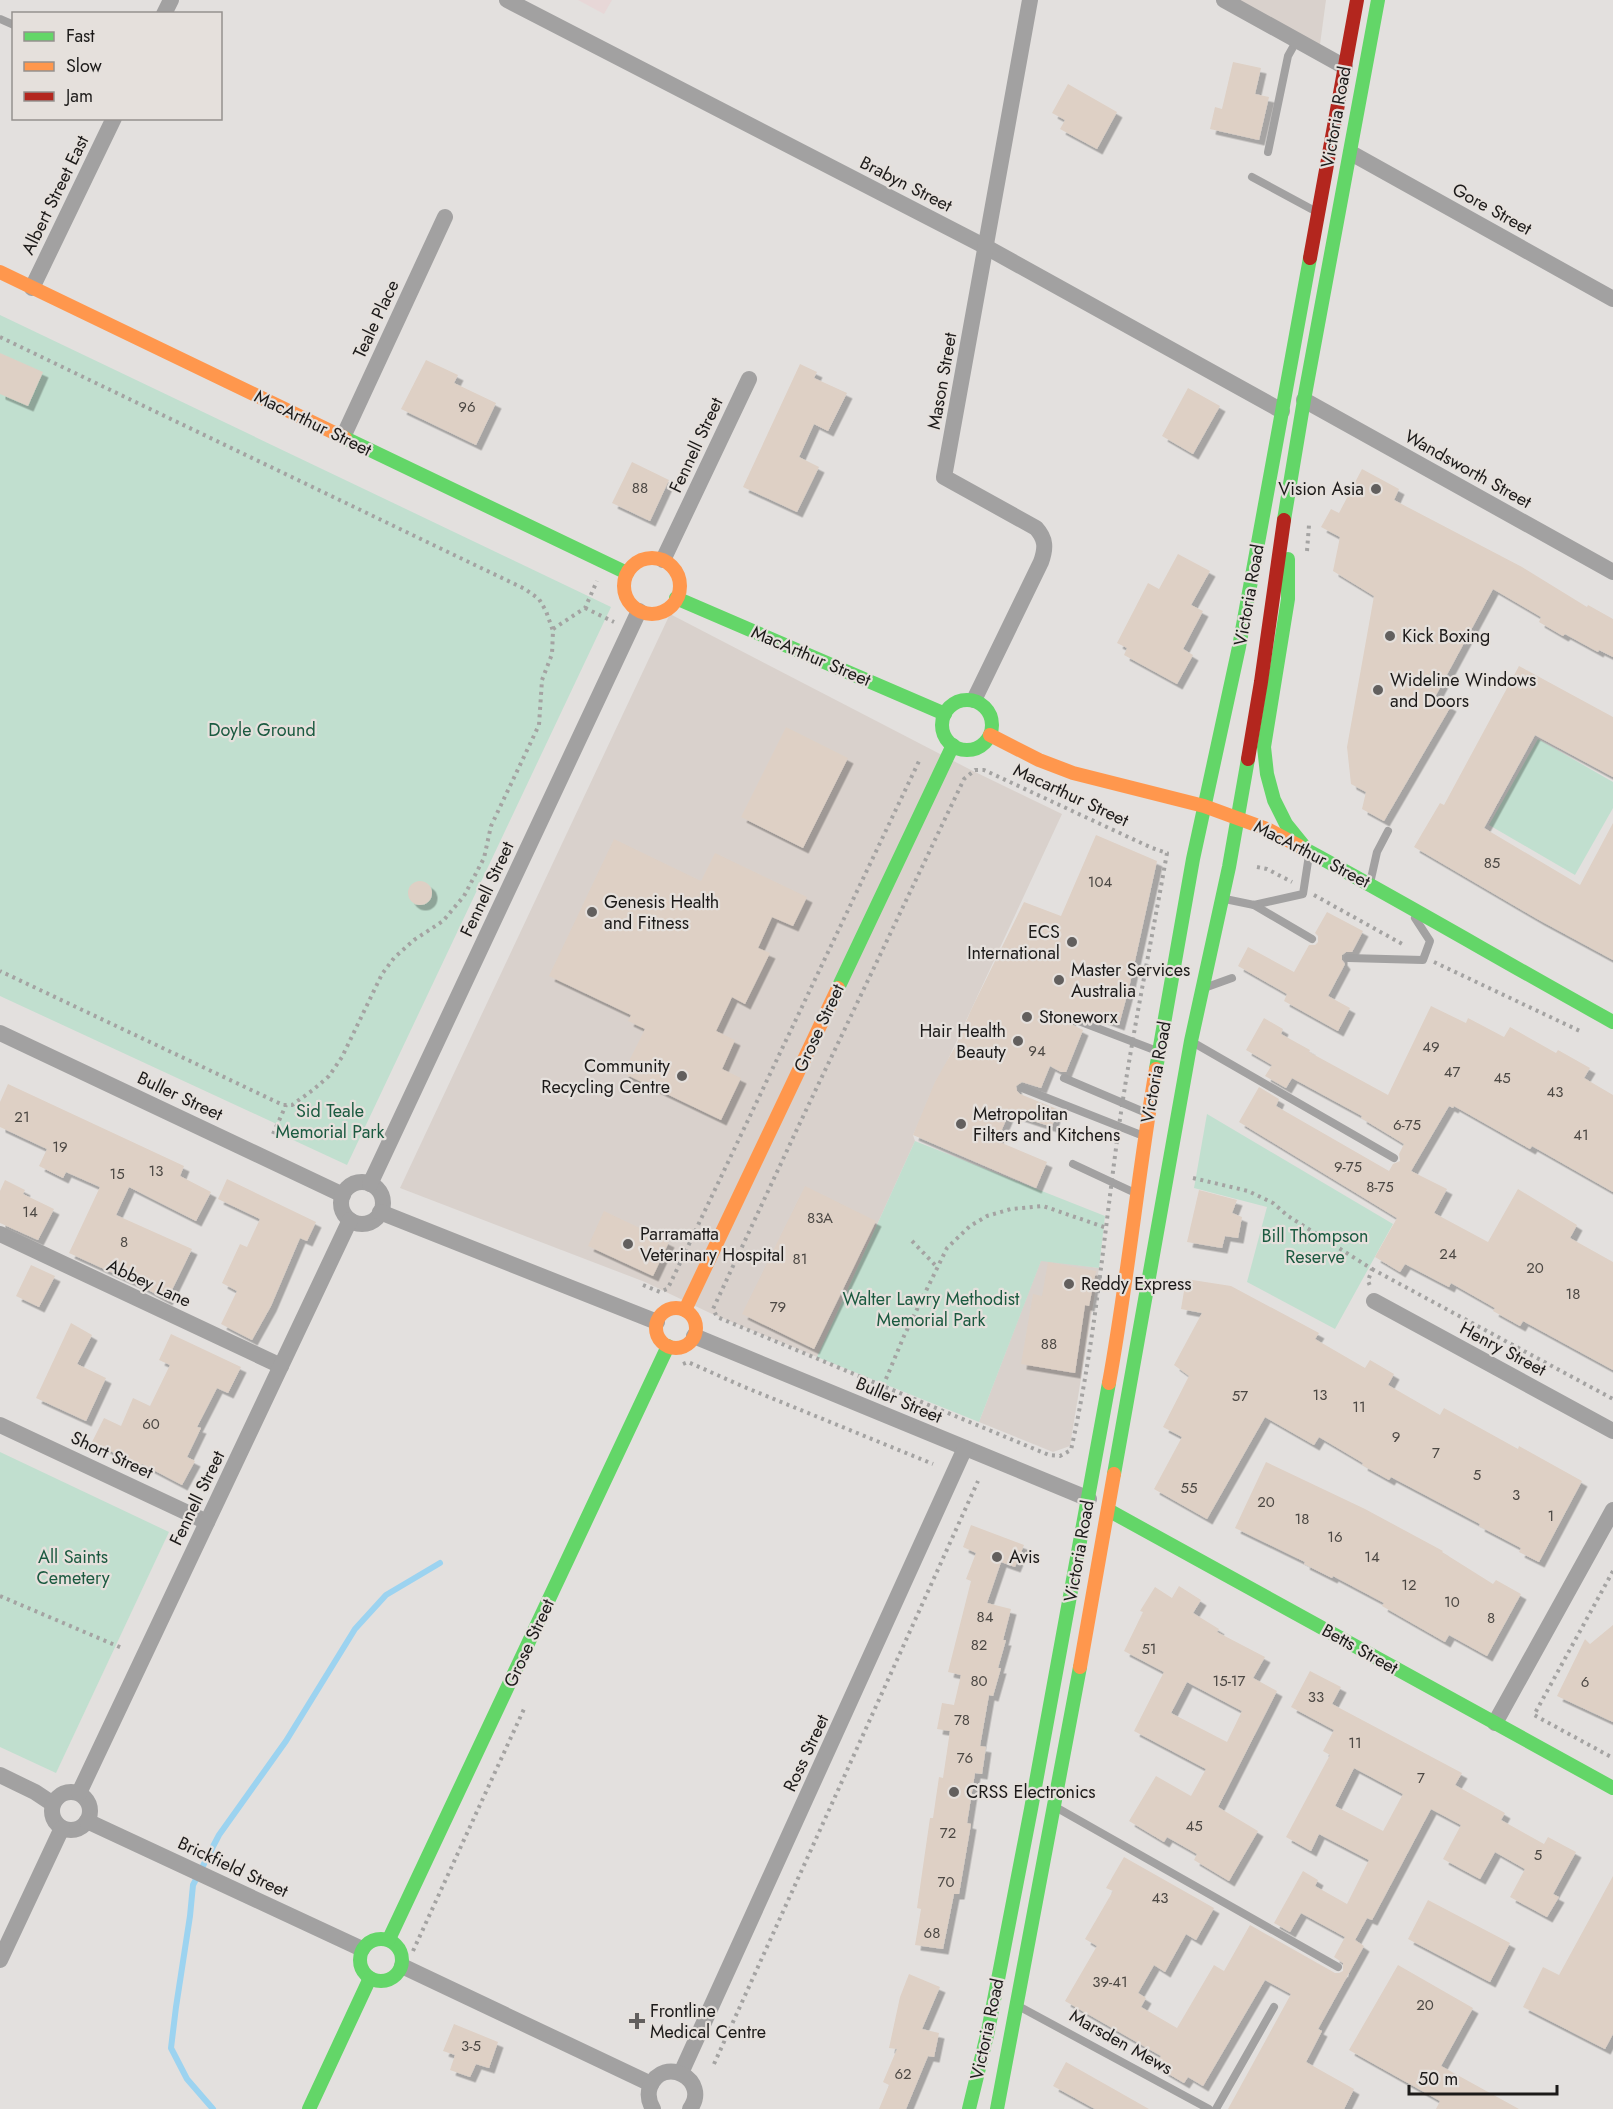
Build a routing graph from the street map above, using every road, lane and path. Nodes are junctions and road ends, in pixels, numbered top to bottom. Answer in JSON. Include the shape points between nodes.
{"nodes":[{"id":1,"x":507,"y":0,"type":"edge"},
{"id":2,"x":1030,"y":0,"type":"edge"},
{"id":3,"x":1224,"y":0,"type":"edge"},
{"id":4,"x":1357,"y":0,"type":"edge"},
{"id":5,"x":1378,"y":0,"type":"edge"},
{"id":6,"x":1297,"y":40,"type":"junction"},
{"id":7,"x":1345,"y":67,"type":"junction"},
{"id":8,"x":113,"y":120,"type":"edge"},
{"id":9,"x":1268,"y":152,"type":"dead end"},
{"id":10,"x":1351,"y":153,"type":"junction"},
{"id":11,"x":1252,"y":177,"type":"dead end"},
{"id":12,"x":1319,"y":213,"type":"junction"},
{"id":13,"x":444,"y":218,"type":"dead end"},
{"id":14,"x":986,"y":247,"type":"junction"},
{"id":15,"x":0,"y":272,"type":"edge"},
{"id":16,"x":32,"y":288,"type":"junction"},
{"id":17,"x":1613,"y":299,"type":"edge"},
{"id":18,"x":0,"y":337,"type":"edge"},
{"id":19,"x":749,"y":379,"type":"dead end"},
{"id":20,"x":1304,"y":400,"type":"junction"},
{"id":21,"x":1282,"y":411,"type":"junction"},
{"id":22,"x":343,"y":437,"type":"junction"},
{"id":23,"x":1289,"y":488,"type":"junction"},
{"id":24,"x":663,"y":560,"type":"junction"},
{"id":25,"x":605,"y":562,"type":"junction"},
{"id":26,"x":1613,"y":572,"type":"edge"},
{"id":27,"x":627,"y":573,"type":"junction"},
{"id":28,"x":676,"y":598,"type":"junction"},
{"id":29,"x":585,"y":608,"type":"junction"},
{"id":30,"x":639,"y":611,"type":"junction"},
{"id":31,"x":553,"y":629,"type":"junction"},
{"id":32,"x":630,"y":630,"type":"junction"},
{"id":33,"x":974,"y":700,"type":"junction"},
{"id":34,"x":945,"y":714,"type":"junction"},
{"id":35,"x":990,"y":735,"type":"junction"},
{"id":36,"x":953,"y":745,"type":"junction"},
{"id":37,"x":920,"y":759,"type":"dead end"},
{"id":38,"x":964,"y":779,"type":"joint"},
{"id":39,"x":1204,"y":806,"type":"junction"},
{"id":40,"x":1237,"y":817,"type":"junction"},
{"id":41,"x":1389,"y":831,"type":"dead end"},
{"id":42,"x":1310,"y":851,"type":"junction"},
{"id":43,"x":1167,"y":853,"type":"dead end"},
{"id":44,"x":1370,"y":884,"type":"junction"},
{"id":45,"x":1222,"y":898,"type":"junction"},
{"id":46,"x":1406,"y":904,"type":"junction"},
{"id":47,"x":1254,"y":905,"type":"junction"},
{"id":48,"x":1312,"y":939,"type":"dead end"},
{"id":49,"x":1348,"y":958,"type":"dead end"},
{"id":50,"x":0,"y":971,"type":"edge"},
{"id":51,"x":1232,"y":978,"type":"dead end"},
{"id":52,"x":1202,"y":989,"type":"junction"},
{"id":53,"x":1076,"y":1020,"type":"dead end"},
{"id":54,"x":1613,"y":1022,"type":"edge"},
{"id":55,"x":0,"y":1033,"type":"edge"},
{"id":56,"x":1191,"y":1041,"type":"junction"},
{"id":57,"x":1160,"y":1052,"type":"junction"},
{"id":58,"x":1064,"y":1078,"type":"dead end"},
{"id":59,"x":1022,"y":1088,"type":"dead end"},
{"id":60,"x":286,"y":1105,"type":"junction"},
{"id":61,"x":1148,"y":1114,"type":"junction"},
{"id":62,"x":273,"y":1134,"type":"dead end"},
{"id":63,"x":1144,"y":1137,"type":"junction"},
{"id":64,"x":1394,"y":1158,"type":"dead end"},
{"id":65,"x":1073,"y":1164,"type":"dead end"},
{"id":66,"x":1194,"y":1178,"type":"dead end"},
{"id":67,"x":370,"y":1184,"type":"junction"},
{"id":68,"x":1136,"y":1194,"type":"junction"},
{"id":69,"x":343,"y":1195,"type":"junction"},
{"id":70,"x":381,"y":1212,"type":"junction"},
{"id":71,"x":350,"y":1220,"type":"junction"},
{"id":72,"x":1107,"y":1228,"type":"dead end"},
{"id":73,"x":0,"y":1234,"type":"edge"},
{"id":74,"x":912,"y":1241,"type":"dead end"},
{"id":75,"x":937,"y":1267,"type":"junction"},
{"id":76,"x":1372,"y":1269,"type":"junction"},
{"id":77,"x":643,"y":1285,"type":"dead end"},
{"id":78,"x":1374,"y":1301,"type":"joint"},
{"id":79,"x":685,"y":1310,"type":"junction"},
{"id":80,"x":717,"y":1317,"type":"joint"},
{"id":81,"x":657,"y":1322,"type":"junction"},
{"id":82,"x":694,"y":1336,"type":"junction"},
{"id":83,"x":668,"y":1346,"type":"junction"},
{"id":84,"x":688,"y":1362,"type":"dead end"},
{"id":85,"x":281,"y":1366,"type":"junction"},
{"id":86,"x":884,"y":1386,"type":"junction"},
{"id":87,"x":1613,"y":1399,"type":"edge"},
{"id":88,"x":0,"y":1425,"type":"edge"},
{"id":89,"x":1613,"y":1431,"type":"edge"},
{"id":90,"x":965,"y":1448,"type":"junction"},
{"id":91,"x":1071,"y":1450,"type":"dead end"},
{"id":92,"x":933,"y":1464,"type":"dead end"},
{"id":93,"x":978,"y":1481,"type":"dead end"},
{"id":94,"x":1089,"y":1499,"type":"junction"},
{"id":95,"x":1107,"y":1510,"type":"junction"},
{"id":96,"x":1613,"y":1510,"type":"edge"},
{"id":97,"x":207,"y":1522,"type":"junction"},
{"id":98,"x":1613,"y":1571,"type":"edge"},
{"id":99,"x":0,"y":1596,"type":"edge"},
{"id":100,"x":122,"y":1648,"type":"dead end"},
{"id":101,"x":1495,"y":1723,"type":"junction"},
{"id":102,"x":1613,"y":1758,"type":"edge"},
{"id":103,"x":0,"y":1775,"type":"edge"},
{"id":104,"x":1613,"y":1788,"type":"edge"},
{"id":105,"x":79,"y":1793,"type":"junction"},
{"id":106,"x":53,"y":1804,"type":"junction"},
{"id":107,"x":1055,"y":1807,"type":"junction"},
{"id":108,"x":87,"y":1821,"type":"junction"},
{"id":109,"x":62,"y":1828,"type":"junction"},
{"id":110,"x":389,"y":1939,"type":"junction"},
{"id":111,"x":362,"y":1948,"type":"junction"},
{"id":112,"x":0,"y":1960,"type":"edge"},
{"id":113,"x":402,"y":1966,"type":"junction"},
{"id":114,"x":1338,"y":1967,"type":"dead end"},
{"id":115,"x":370,"y":1978,"type":"junction"},
{"id":116,"x":1017,"y":2006,"type":"junction"},
{"id":117,"x":1274,"y":2007,"type":"dead end"},
{"id":118,"x":714,"y":2064,"type":"dead end"},
{"id":119,"x":681,"y":2073,"type":"junction"},
{"id":120,"x":651,"y":2084,"type":"junction"},
{"id":121,"x":695,"y":2108,"type":"edge"},
{"id":122,"x":309,"y":2109,"type":"edge"},
{"id":123,"x":653,"y":2109,"type":"edge"},
{"id":124,"x":969,"y":2109,"type":"edge"},
{"id":125,"x":997,"y":2109,"type":"edge"},
{"id":126,"x":1209,"y":2109,"type":"edge"},
{"id":127,"x":1216,"y":2109,"type":"edge"}],
"edges":[{"from":1,"to":14,"type":"street","name":"Brabyn Street"},
{"from":2,"to":14,"type":"street","name":"Mason Street"},
{"from":3,"to":6,"type":"street"},
{"from":4,"to":7,"type":"main road","name":"Victoria Road"},
{"from":5,"to":10,"type":"main road","name":"Victoria Road"},
{"from":6,"to":7,"type":"street"},
{"from":6,"to":9,"type":"lane","via":[[1288,56]]},
{"from":7,"to":12,"type":"main road","name":"Victoria Road"},
{"from":8,"to":16,"type":"street","name":"Albert Street East"},
{"from":10,"to":17,"type":"street","name":"Gore Street"},
{"from":10,"to":20,"type":"main road","name":"Victoria Road"},
{"from":11,"to":12,"type":"lane"},
{"from":12,"to":21,"type":"main road","name":"Victoria Road"},
{"from":13,"to":22,"type":"street","name":"Teale Place"},
{"from":14,"to":21,"type":"street","name":"Brabyn Street"},
{"from":14,"to":33,"type":"street","name":"Mason Street","via":[[944,477],[1036,528],[1045,548]]},
{"from":15,"to":16,"type":"main road","name":"MacArthur Street"},
{"from":16,"to":22,"type":"main road","name":"MacArthur Street"},
{"from":18,"to":31,"type":"path","via":[[525,590],[539,598]]},
{"from":19,"to":24,"type":"street","name":"Fennell Street"},
{"from":20,"to":23,"type":"main road","name":"Victoria Road"},
{"from":20,"to":26,"type":"street","name":"Wandsworth Street"},
{"from":21,"to":39,"type":"main road","name":"Victoria Road","via":[[1239,647]]},
{"from":22,"to":25,"type":"main road","name":"MacArthur Street"},
{"from":23,"to":40,"type":"main road","name":"Victoria Road"},
{"from":23,"to":42,"type":"main road","via":[[1288,599],[1264,747],[1265,766],[1274,799],[1289,828]]},
{"from":24,"to":27,"type":"main road","via":[[646,558]]},
{"from":24,"to":28,"type":"main road","via":[[678,576]]},
{"from":25,"to":27,"type":"main road","name":"MacArthur Street"},
{"from":25,"to":29,"type":"path"},
{"from":27,"to":30,"type":"main road","via":[[624,590]]},
{"from":28,"to":30,"type":"main road","via":[[665,610]]},
{"from":28,"to":34,"type":"main road","name":"MacArthur Street"},
{"from":29,"to":31,"type":"path"},
{"from":29,"to":32,"type":"path"},
{"from":30,"to":32,"type":"street","name":"Fennell Street"},
{"from":31,"to":60,"type":"path","via":[[539,725],[491,826],[484,858],[464,896],[443,921],[414,940],[382,974],[342,1058],[329,1076],[299,1100]]},
{"from":32,"to":67,"type":"street","name":"Fennell Street"},
{"from":33,"to":34,"type":"main road","via":[[957,702]]},
{"from":33,"to":35,"type":"main road","via":[[992,718]]},
{"from":34,"to":36,"type":"main road","via":[[943,731]]},
{"from":35,"to":36,"type":"main road","via":[[978,747],[961,749]]},
{"from":35,"to":39,"type":"main road","name":"MacArthur Street","via":[[1073,773]]},
{"from":36,"to":79,"type":"main road","name":"Grose Street"},
{"from":37,"to":77,"type":"path","name":"Grose Street","via":[[670,1284],[660,1292]]},
{"from":38,"to":43,"type":"path","name":"Macarthur Street","via":[[975,770],[984,770]]},
{"from":38,"to":80,"type":"path","name":"Grose Street","via":[[737,1257],[713,1310]]},
{"from":39,"to":40,"type":"main road","name":"MacArthur Street"},
{"from":39,"to":57,"type":"main road","name":"Victoria Road"},
{"from":40,"to":42,"type":"main road","name":"MacArthur Street"},
{"from":40,"to":45,"type":"main road","name":"Victoria Road"},
{"from":41,"to":44,"type":"lane","via":[[1377,852]]},
{"from":42,"to":44,"type":"main road","name":"MacArthur Street"},
{"from":42,"to":47,"type":"lane","via":[[1303,894]]},
{"from":44,"to":46,"type":"main road","name":"MacArthur Street"},
{"from":45,"to":47,"type":"lane"},
{"from":45,"to":52,"type":"main road","name":"Victoria Road"},
{"from":46,"to":49,"type":"lane","via":[[1430,941],[1422,960]]},
{"from":46,"to":54,"type":"main road","name":"MacArthur Street"},
{"from":47,"to":48,"type":"lane"},
{"from":50,"to":60,"type":"path"},
{"from":51,"to":52,"type":"lane"},
{"from":52,"to":56,"type":"main road","name":"Victoria Road"},
{"from":53,"to":57,"type":"lane"},
{"from":55,"to":69,"type":"street","name":"Buller Street"},
{"from":56,"to":64,"type":"lane"},
{"from":56,"to":95,"type":"main road","name":"Victoria Road"},
{"from":57,"to":61,"type":"main road","name":"Victoria Road"},
{"from":58,"to":61,"type":"lane"},
{"from":59,"to":63,"type":"lane"},
{"from":60,"to":62,"type":"path"},
{"from":61,"to":63,"type":"main road","name":"Victoria Road"},
{"from":63,"to":68,"type":"main road","name":"Victoria Road"},
{"from":65,"to":68,"type":"lane"},
{"from":66,"to":76,"type":"path","via":[[1248,1191],[1273,1203]]},
{"from":67,"to":69,"type":"street","via":[[354,1183]]},
{"from":67,"to":70,"type":"street","via":[[382,1196]]},
{"from":68,"to":94,"type":"main road","name":"Victoria Road","via":[[1119,1329]]},
{"from":69,"to":71,"type":"street","via":[[342,1209]]},
{"from":70,"to":71,"type":"street","via":[[367,1223]]},
{"from":70,"to":81,"type":"street"},
{"from":71,"to":85,"type":"street","name":"Fennell Street"},
{"from":72,"to":75,"type":"path","via":[[1043,1206],[1011,1209],[970,1226],[947,1248]]},
{"from":73,"to":85,"type":"street","name":"Abbey Lane"},
{"from":74,"to":75,"type":"path"},
{"from":75,"to":86,"type":"path"},
{"from":76,"to":78,"type":"path","via":[[1368,1281]]},
{"from":76,"to":87,"type":"path"},
{"from":78,"to":89,"type":"street","name":"Henry Street"},
{"from":79,"to":81,"type":"main road","via":[[669,1309]]},
{"from":79,"to":82,"type":"main road","via":[[695,1324]]},
{"from":80,"to":86,"type":"path","name":"Buller Street"},
{"from":81,"to":83,"type":"main road","via":[[659,1339]]},
{"from":82,"to":83,"type":"main road","via":[[680,1347]]},
{"from":82,"to":90,"type":"street","name":"Buller Street"},
{"from":83,"to":110,"type":"main road","name":"Grose Street"},
{"from":84,"to":92,"type":"path"},
{"from":85,"to":97,"type":"street","name":"Fennell Street"},
{"from":86,"to":91,"type":"path","name":"Buller Street","via":[[1049,1455],[1060,1456]]},
{"from":88,"to":97,"type":"street","name":"Short Street"},
{"from":90,"to":94,"type":"street","name":"Buller Street"},
{"from":90,"to":119,"type":"street","name":"Ross Street"},
{"from":93,"to":118,"type":"path"},
{"from":94,"to":124,"type":"main road","name":"Victoria Road","via":[[997,1984]]},
{"from":95,"to":101,"type":"main road","name":"Betts Street"},
{"from":95,"to":107,"type":"main road","name":"Victoria Road"},
{"from":96,"to":101,"type":"street"},
{"from":97,"to":105,"type":"street","name":"Fennell Street"},
{"from":98,"to":102,"type":"path","via":[[1534,1715]]},
{"from":99,"to":100,"type":"path"},
{"from":101,"to":104,"type":"main road","name":"Betts Street"},
{"from":103,"to":106,"type":"street"},
{"from":105,"to":106,"type":"street","via":[[63,1793]]},
{"from":105,"to":108,"type":"street","via":[[88,1802]]},
{"from":106,"to":109,"type":"street","via":[[52,1815]]},
{"from":107,"to":114,"type":"lane"},
{"from":107,"to":116,"type":"main road","name":"Victoria Road"},
{"from":108,"to":109,"type":"street","via":[[76,1829]]},
{"from":108,"to":111,"type":"street","name":"Brickfield Street"},
{"from":109,"to":112,"type":"street"},
{"from":110,"to":111,"type":"main road","via":[[373,1940]]},
{"from":110,"to":113,"type":"main road","via":[[402,1954]]},
{"from":111,"to":115,"type":"main road","via":[[360,1965]]},
{"from":113,"to":115,"type":"main road","via":[[392,1979]]},
{"from":113,"to":120,"type":"street"},
{"from":115,"to":122,"type":"main road"},
{"from":116,"to":125,"type":"main road","name":"Victoria Road"},
{"from":116,"to":126,"type":"lane","name":"Marsden Mews"},
{"from":117,"to":127,"type":"lane"},
{"from":119,"to":120,"type":"street","via":[[667,2072]]},
{"from":119,"to":121,"type":"street","via":[[694,2086]]},
{"from":120,"to":123,"type":"street","via":[[649,2099]]}]}
